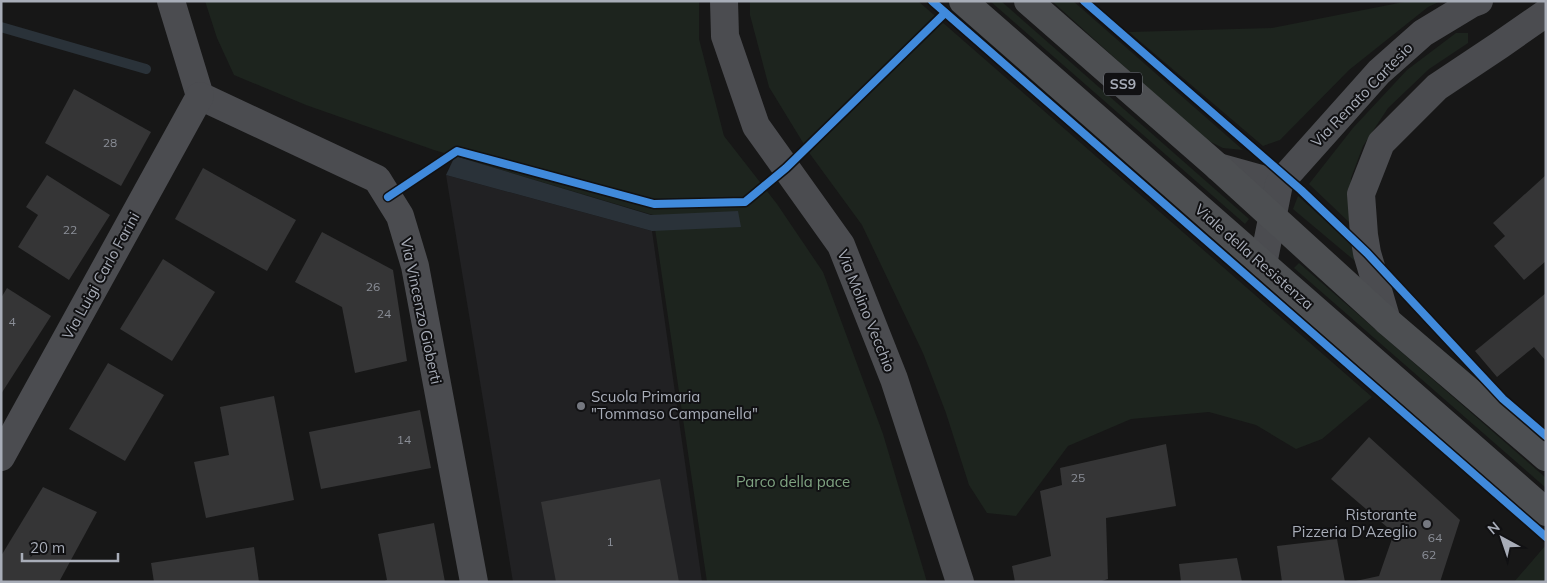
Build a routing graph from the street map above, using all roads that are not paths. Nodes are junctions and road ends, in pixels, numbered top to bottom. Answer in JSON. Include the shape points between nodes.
{"nodes":[{"id":1,"x":171,"y":1,"type":"edge"},
{"id":2,"x":724,"y":1,"type":"edge"},
{"id":3,"x":963,"y":1,"type":"edge"},
{"id":4,"x":1028,"y":1,"type":"edge"},
{"id":5,"x":1479,"y":1,"type":"edge"},
{"id":6,"x":1546,"y":12,"type":"edge"},
{"id":7,"x":200,"y":96,"type":"junction"},
{"id":8,"x":1218,"y":167,"type":"junction"},
{"id":9,"x":1279,"y":184,"type":"junction"},
{"id":10,"x":1272,"y":217,"type":"junction"},
{"id":11,"x":1263,"y":264,"type":"junction"},
{"id":12,"x":1387,"y":321,"type":"junction"},
{"id":13,"x":1,"y":457,"type":"edge"},
{"id":14,"x":1546,"y":457,"type":"edge"},
{"id":15,"x":1546,"y":512,"type":"edge"},
{"id":16,"x":474,"y":582,"type":"edge"},
{"id":17,"x":960,"y":582,"type":"edge"}],
"edges":[{"from":1,"to":7,"type":"street"},
{"from":2,"to":17,"type":"street","name":"Via Molino Vecchio","via":[[725,36],[756,126],[841,245],[894,379]]},
{"from":3,"to":11,"type":"main road","name":"Viale della Resistenza","number":"SS9"},
{"from":4,"to":8,"type":"main road","number":"SS9"},
{"from":5,"to":9,"type":"street","name":"Via Renato Cartesio","via":[[1422,32],[1379,72]]},
{"from":6,"to":12,"type":"street","via":[[1437,87],[1381,143],[1361,194],[1367,253]]},
{"from":7,"to":13,"type":"street","name":"Via Luigi Carlo Farini"},
{"from":7,"to":16,"type":"street","name":"Via Vincenzo Gioberti","via":[[376,179],[400,216],[415,266]]},
{"from":8,"to":9,"type":"street"},
{"from":8,"to":10,"type":"main road","number":"SS9"},
{"from":9,"to":10,"type":"street","name":"Via Renato Cartesio"},
{"from":10,"to":11,"type":"street","name":"Via Renato Cartesio"},
{"from":10,"to":12,"type":"main road","number":"SS9"},
{"from":11,"to":15,"type":"main road","name":"Viale della Resistenza","number":"SS9"},
{"from":12,"to":14,"type":"main road","number":"SS9"}]}
